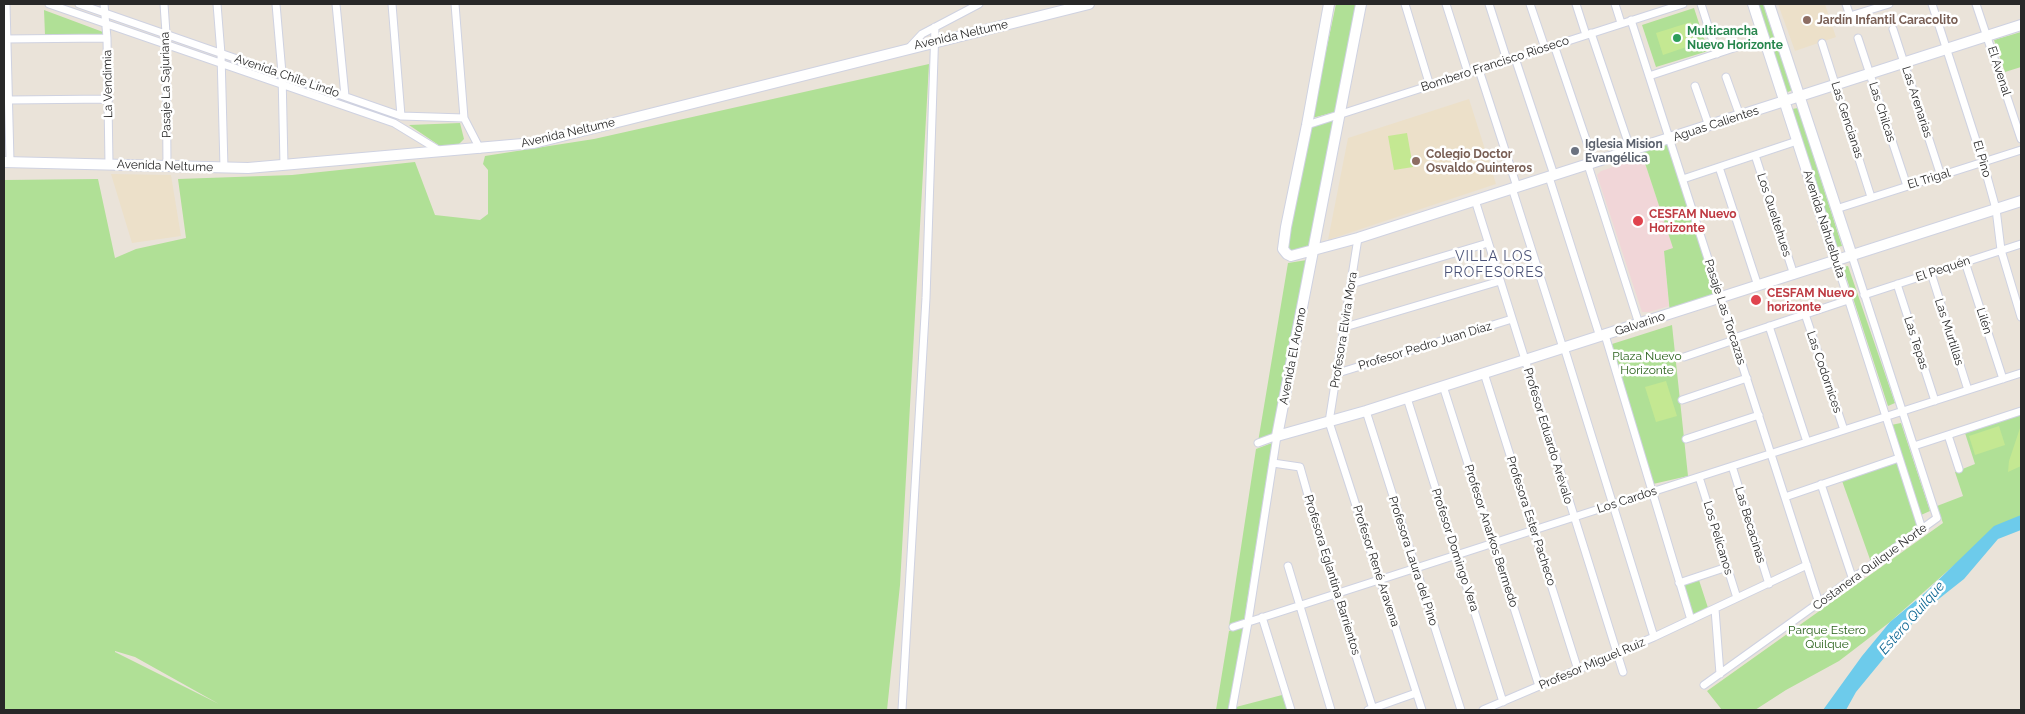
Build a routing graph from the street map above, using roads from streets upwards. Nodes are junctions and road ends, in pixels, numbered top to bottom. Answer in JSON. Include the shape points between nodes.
{"nodes":[{"id":1,"x":6,"y":4,"type":"edge"},
{"id":2,"x":49,"y":4,"type":"edge"},
{"id":3,"x":79,"y":4,"type":"edge"},
{"id":4,"x":104,"y":4,"type":"edge"},
{"id":5,"x":164,"y":4,"type":"edge"},
{"id":6,"x":217,"y":4,"type":"edge"},
{"id":7,"x":276,"y":4,"type":"edge"},
{"id":8,"x":336,"y":4,"type":"edge"},
{"id":9,"x":392,"y":4,"type":"edge"},
{"id":10,"x":455,"y":4,"type":"edge"},
{"id":11,"x":979,"y":4,"type":"edge"},
{"id":12,"x":1089,"y":4,"type":"edge"},
{"id":13,"x":1329,"y":4,"type":"edge"},
{"id":14,"x":1361,"y":4,"type":"edge"},
{"id":15,"x":1405,"y":4,"type":"edge"},
{"id":16,"x":1446,"y":4,"type":"edge"},
{"id":17,"x":1489,"y":4,"type":"edge"},
{"id":18,"x":1530,"y":4,"type":"edge"},
{"id":19,"x":1576,"y":4,"type":"edge"},
{"id":20,"x":1615,"y":4,"type":"edge"},
{"id":21,"x":1683,"y":4,"type":"edge"},
{"id":22,"x":1701,"y":4,"type":"edge"},
{"id":23,"x":1753,"y":4,"type":"edge"},
{"id":24,"x":1769,"y":4,"type":"edge"},
{"id":25,"x":1846,"y":4,"type":"edge"},
{"id":26,"x":1889,"y":4,"type":"edge"},
{"id":27,"x":1932,"y":4,"type":"edge"},
{"id":28,"x":1976,"y":4,"type":"edge"},
{"id":29,"x":1658,"y":8,"type":"edge"},
{"id":30,"x":105,"y":12,"type":"junction"},
{"id":31,"x":1631,"y":20,"type":"junction"},
{"id":32,"x":107,"y":23,"type":"junction"},
{"id":33,"x":1621,"y":24,"type":"junction"},
{"id":34,"x":2021,"y":25,"type":"edge"},
{"id":35,"x":935,"y":27,"type":"junction"},
{"id":36,"x":1893,"y":29,"type":"dead end"},
{"id":37,"x":166,"y":33,"type":"junction"},
{"id":38,"x":1589,"y":34,"type":"junction"},
{"id":39,"x":1987,"y":36,"type":"junction"},
{"id":40,"x":108,"y":38,"type":"junction"},
{"id":41,"x":1764,"y":38,"type":"junction"},
{"id":42,"x":1858,"y":38,"type":"dead end"},
{"id":43,"x":5,"y":39,"type":"edge"},
{"id":44,"x":935,"y":41,"type":"junction"},
{"id":45,"x":1822,"y":43,"type":"dead end"},
{"id":46,"x":166,"y":45,"type":"junction"},
{"id":47,"x":1554,"y":45,"type":"junction"},
{"id":48,"x":909,"y":48,"type":"junction"},
{"id":49,"x":1545,"y":48,"type":"junction"},
{"id":50,"x":1947,"y":49,"type":"junction"},
{"id":51,"x":221,"y":54,"type":"junction"},
{"id":52,"x":1717,"y":54,"type":"junction"},
{"id":53,"x":1515,"y":58,"type":"junction"},
{"id":54,"x":1508,"y":60,"type":"junction"},
{"id":55,"x":221,"y":62,"type":"junction"},
{"id":56,"x":1904,"y":63,"type":"junction"},
{"id":57,"x":1479,"y":70,"type":"junction"},
{"id":58,"x":282,"y":74,"type":"junction"},
{"id":59,"x":1468,"y":74,"type":"junction"},
{"id":60,"x":1870,"y":74,"type":"junction"},
{"id":61,"x":1649,"y":76,"type":"junction"},
{"id":62,"x":1726,"y":77,"type":"dead end"},
{"id":63,"x":282,"y":83,"type":"junction"},
{"id":64,"x":1835,"y":85,"type":"junction"},
{"id":65,"x":1430,"y":86,"type":"junction"},
{"id":66,"x":1695,"y":86,"type":"dead end"},
{"id":67,"x":345,"y":96,"type":"junction"},
{"id":68,"x":1800,"y":97,"type":"junction"},
{"id":69,"x":109,"y":99,"type":"junction"},
{"id":70,"x":9,"y":100,"type":"junction"},
{"id":71,"x":1784,"y":102,"type":"junction"},
{"id":72,"x":1339,"y":115,"type":"junction"},
{"id":73,"x":401,"y":116,"type":"junction"},
{"id":74,"x":1740,"y":116,"type":"junction"},
{"id":75,"x":464,"y":118,"type":"junction"},
{"id":76,"x":1307,"y":125,"type":"junction"},
{"id":77,"x":1709,"y":126,"type":"junction"},
{"id":78,"x":1670,"y":139,"type":"junction"},
{"id":79,"x":2021,"y":139,"type":"edge"},
{"id":80,"x":1797,"y":141,"type":"junction"},
{"id":81,"x":480,"y":149,"type":"junction"},
{"id":82,"x":2021,"y":150,"type":"edge"},
{"id":83,"x":440,"y":151,"type":"junction"},
{"id":84,"x":1631,"y":152,"type":"junction"},
{"id":85,"x":1755,"y":155,"type":"junction"},
{"id":86,"x":7,"y":162,"type":"edge"},
{"id":87,"x":1983,"y":162,"type":"junction"},
{"id":88,"x":109,"y":164,"type":"junction"},
{"id":89,"x":1591,"y":164,"type":"junction"},
{"id":90,"x":284,"y":165,"type":"junction"},
{"id":91,"x":168,"y":167,"type":"junction"},
{"id":92,"x":1719,"y":167,"type":"junction"},
{"id":93,"x":224,"y":168,"type":"junction"},
{"id":94,"x":1552,"y":176,"type":"junction"},
{"id":95,"x":1941,"y":176,"type":"junction"},
{"id":96,"x":1683,"y":179,"type":"junction"},
{"id":97,"x":1907,"y":186,"type":"junction"},
{"id":98,"x":1515,"y":188,"type":"junction"},
{"id":99,"x":1872,"y":197,"type":"junction"},
{"id":100,"x":1475,"y":200,"type":"junction"},
{"id":101,"x":2021,"y":201,"type":"edge"},
{"id":102,"x":1836,"y":209,"type":"junction"},
{"id":103,"x":1996,"y":209,"type":"junction"},
{"id":104,"x":1358,"y":238,"type":"junction"},
{"id":105,"x":1488,"y":243,"type":"junction"},
{"id":106,"x":2021,"y":244,"type":"edge"},
{"id":107,"x":1314,"y":250,"type":"junction"},
{"id":108,"x":2001,"y":250,"type":"junction"},
{"id":109,"x":1852,"y":256,"type":"junction"},
{"id":110,"x":1836,"y":261,"type":"junction"},
{"id":111,"x":1965,"y":262,"type":"junction"},
{"id":112,"x":1931,"y":273,"type":"junction"},
{"id":113,"x":1794,"y":274,"type":"junction"},
{"id":114,"x":1500,"y":281,"type":"junction"},
{"id":115,"x":1351,"y":284,"type":"junction"},
{"id":116,"x":1897,"y":284,"type":"junction"},
{"id":117,"x":1758,"y":286,"type":"junction"},
{"id":118,"x":1864,"y":295,"type":"junction"},
{"id":119,"x":1721,"y":298,"type":"junction"},
{"id":120,"x":1848,"y":300,"type":"junction"},
{"id":121,"x":1805,"y":314,"type":"junction"},
{"id":122,"x":2021,"y":317,"type":"edge"},
{"id":123,"x":1512,"y":319,"type":"junction"},
{"id":124,"x":1639,"y":324,"type":"junction"},
{"id":125,"x":1769,"y":326,"type":"junction"},
{"id":126,"x":1345,"y":327,"type":"junction"},
{"id":127,"x":1603,"y":336,"type":"junction"},
{"id":128,"x":1734,"y":339,"type":"junction"},
{"id":129,"x":1563,"y":348,"type":"junction"},
{"id":130,"x":1684,"y":357,"type":"dead end"},
{"id":131,"x":1525,"y":360,"type":"junction"},
{"id":132,"x":1338,"y":373,"type":"junction"},
{"id":133,"x":1484,"y":373,"type":"junction"},
{"id":134,"x":2021,"y":373,"type":"edge"},
{"id":135,"x":1747,"y":378,"type":"junction"},
{"id":136,"x":2003,"y":379,"type":"junction"},
{"id":137,"x":1443,"y":386,"type":"junction"},
{"id":138,"x":1968,"y":390,"type":"junction"},
{"id":139,"x":1407,"y":398,"type":"junction"},
{"id":140,"x":1682,"y":400,"type":"dead end"},
{"id":141,"x":1935,"y":401,"type":"junction"},
{"id":142,"x":1366,"y":411,"type":"junction"},
{"id":143,"x":2021,"y":411,"type":"edge"},
{"id":144,"x":1902,"y":412,"type":"junction"},
{"id":145,"x":1759,"y":415,"type":"junction"},
{"id":146,"x":1886,"y":417,"type":"junction"},
{"id":147,"x":1329,"y":422,"type":"junction"},
{"id":148,"x":1844,"y":430,"type":"junction"},
{"id":149,"x":1948,"y":435,"type":"junction"},
{"id":150,"x":1277,"y":436,"type":"junction"},
{"id":151,"x":1686,"y":439,"type":"dead end"},
{"id":152,"x":1808,"y":442,"type":"junction"},
{"id":153,"x":1258,"y":443,"type":"dead end"},
{"id":154,"x":1914,"y":446,"type":"junction"},
{"id":155,"x":1771,"y":454,"type":"junction"},
{"id":156,"x":1899,"y":458,"type":"junction"},
{"id":157,"x":1273,"y":462,"type":"junction"},
{"id":158,"x":1732,"y":466,"type":"junction"},
{"id":159,"x":1959,"y":469,"type":"dead end"},
{"id":160,"x":1698,"y":477,"type":"junction"},
{"id":161,"x":1821,"y":484,"type":"junction"},
{"id":162,"x":1652,"y":492,"type":"junction"},
{"id":163,"x":1785,"y":497,"type":"junction"},
{"id":164,"x":1613,"y":505,"type":"junction"},
{"id":165,"x":1574,"y":517,"type":"junction"},
{"id":166,"x":1937,"y":518,"type":"joint"},
{"id":167,"x":1922,"y":529,"type":"junction"},
{"id":168,"x":1534,"y":530,"type":"junction"},
{"id":169,"x":1493,"y":543,"type":"junction"},
{"id":170,"x":1456,"y":555,"type":"junction"},
{"id":171,"x":1807,"y":565,"type":"junction"},
{"id":172,"x":1288,"y":566,"type":"dead end"},
{"id":173,"x":1727,"y":567,"type":"junction"},
{"id":174,"x":1416,"y":568,"type":"junction"},
{"id":175,"x":1381,"y":579,"type":"junction"},
{"id":176,"x":1852,"y":580,"type":"junction"},
{"id":177,"x":1679,"y":583,"type":"junction"},
{"id":178,"x":1768,"y":584,"type":"junction"},
{"id":179,"x":1336,"y":594,"type":"junction"},
{"id":180,"x":1737,"y":598,"type":"junction"},
{"id":181,"x":1819,"y":603,"type":"junction"},
{"id":182,"x":1298,"y":606,"type":"junction"},
{"id":183,"x":1715,"y":608,"type":"junction"},
{"id":184,"x":1262,"y":617,"type":"junction"},
{"id":185,"x":1691,"y":620,"type":"junction"},
{"id":186,"x":1248,"y":622,"type":"junction"},
{"id":187,"x":1233,"y":627,"type":"dead end"},
{"id":188,"x":1654,"y":637,"type":"junction"},
{"id":189,"x":1616,"y":653,"type":"junction"},
{"id":190,"x":1578,"y":670,"type":"junction"},
{"id":191,"x":1623,"y":672,"type":"dead end"},
{"id":192,"x":1720,"y":674,"type":"junction"},
{"id":193,"x":1704,"y":685,"type":"dead end"},
{"id":194,"x":1539,"y":686,"type":"junction"},
{"id":195,"x":1416,"y":693,"type":"junction"},
{"id":196,"x":1503,"y":702,"type":"junction"},
{"id":197,"x":1370,"y":709,"type":"edge"},
{"id":198,"x":902,"y":710,"type":"edge"},
{"id":199,"x":1232,"y":710,"type":"edge"},
{"id":200,"x":1291,"y":710,"type":"edge"},
{"id":201,"x":1331,"y":710,"type":"edge"},
{"id":202,"x":1422,"y":710,"type":"edge"},
{"id":203,"x":1461,"y":710,"type":"edge"},
{"id":204,"x":1483,"y":710,"type":"edge"}],
"edges":[{"from":1,"to":43,"type":"street"},
{"from":2,"to":32,"type":"street","name":"Avenida Chile Lindo"},
{"from":3,"to":30,"type":"street","name":"Avenida Chile Lindo"},
{"from":4,"to":30,"type":"street","name":"La Vendimia"},
{"from":5,"to":37,"type":"street","name":"Pasaje La Sajuriana"},
{"from":6,"to":51,"type":"street"},
{"from":7,"to":58,"type":"street"},
{"from":8,"to":67,"type":"street"},
{"from":9,"to":73,"type":"street"},
{"from":10,"to":75,"type":"street"},
{"from":11,"to":35,"type":"street"},
{"from":12,"to":44,"type":"street","name":"Avenida Neltume"},
{"from":13,"to":76,"type":"street"},
{"from":14,"to":72,"type":"street","name":"Avenida El Aromo"},
{"from":15,"to":65,"type":"street"},
{"from":16,"to":59,"type":"street"},
{"from":17,"to":54,"type":"street"},
{"from":18,"to":49,"type":"street"},
{"from":19,"to":38,"type":"street"},
{"from":20,"to":33,"type":"street"},
{"from":21,"to":29,"type":"street","name":"Bombero Francisco Rioseco"},
{"from":22,"to":52,"type":"street"},
{"from":23,"to":41,"type":"street","name":"Avenida Nahuelbuta"},
{"from":24,"to":68,"type":"street","name":"Avenida Nahuelbuta"},
{"from":25,"to":26,"type":"street","via":[[1850,16]]},
{"from":27,"to":50,"type":"street","name":"El Pino"},
{"from":28,"to":39,"type":"street","name":"El Avenal"},
{"from":29,"to":31,"type":"street","name":"Bombero Francisco Rioseco"},
{"from":30,"to":32,"type":"street","name":"La Vendimia"},
{"from":30,"to":37,"type":"street","name":"Avenida Chile Lindo"},
{"from":31,"to":33,"type":"street","name":"Bombero Francisco Rioseco"},
{"from":31,"to":61,"type":"street","name":"Pasaje Las Torcazas"},
{"from":32,"to":40,"type":"street","name":"La Vendimia"},
{"from":32,"to":46,"type":"street","name":"Avenida Chile Lindo"},
{"from":33,"to":38,"type":"street","name":"Bombero Francisco Rioseco"},
{"from":34,"to":39,"type":"street","name":"Aguas Calientes"},
{"from":35,"to":44,"type":"street"},
{"from":35,"to":48,"type":"street","via":[[922,34]]},
{"from":36,"to":56,"type":"street","name":"Las Arenarias"},
{"from":37,"to":46,"type":"street","name":"Pasaje La Sajuriana"},
{"from":37,"to":51,"type":"street","name":"Avenida Chile Lindo"},
{"from":38,"to":47,"type":"street","name":"Bombero Francisco Rioseco"},
{"from":38,"to":84,"type":"street"},
{"from":39,"to":50,"type":"street","name":"Aguas Calientes"},
{"from":39,"to":79,"type":"street","name":"El Avenal"},
{"from":40,"to":43,"type":"street"},
{"from":40,"to":69,"type":"street","name":"La Vendimia"},
{"from":41,"to":52,"type":"street"},
{"from":41,"to":71,"type":"street","name":"Avenida Nahuelbuta"},
{"from":42,"to":60,"type":"street","name":"Las Chilcas"},
{"from":43,"to":70,"type":"street"},
{"from":44,"to":48,"type":"street","name":"Avenida Neltume"},
{"from":44,"to":198,"type":"street","via":[[926,298]]},
{"from":45,"to":64,"type":"street","name":"Las Gencianas"},
{"from":46,"to":55,"type":"street","name":"Avenida Chile Lindo"},
{"from":46,"to":91,"type":"street","name":"Pasaje La Sajuriana"},
{"from":47,"to":49,"type":"street","name":"Bombero Francisco Rioseco"},
{"from":47,"to":89,"type":"street"},
{"from":48,"to":81,"type":"street","name":"Avenida Neltume","via":[[534,143]]},
{"from":49,"to":53,"type":"street","name":"Bombero Francisco Rioseco"},
{"from":50,"to":56,"type":"street","name":"Aguas Calientes"},
{"from":50,"to":87,"type":"street","name":"El Pino"},
{"from":51,"to":55,"type":"street"},
{"from":51,"to":58,"type":"street","name":"Avenida Chile Lindo"},
{"from":52,"to":61,"type":"street"},
{"from":53,"to":54,"type":"street","name":"Bombero Francisco Rioseco"},
{"from":53,"to":94,"type":"street"},
{"from":54,"to":57,"type":"street","name":"Bombero Francisco Rioseco"},
{"from":55,"to":63,"type":"street","name":"Avenida Chile Lindo"},
{"from":55,"to":93,"type":"street"},
{"from":56,"to":60,"type":"street","name":"Aguas Calientes"},
{"from":56,"to":95,"type":"street","name":"Las Arenarias"},
{"from":57,"to":59,"type":"street","name":"Bombero Francisco Rioseco"},
{"from":57,"to":98,"type":"street"},
{"from":58,"to":63,"type":"street"},
{"from":58,"to":67,"type":"street","name":"Avenida Chile Lindo"},
{"from":59,"to":65,"type":"street","name":"Bombero Francisco Rioseco"},
{"from":60,"to":64,"type":"street","name":"Aguas Calientes"},
{"from":60,"to":97,"type":"street","name":"Las Chilcas"},
{"from":61,"to":78,"type":"street","name":"Pasaje Las Torcazas"},
{"from":62,"to":74,"type":"street"},
{"from":63,"to":83,"type":"street","name":"Avenida Chile Lindo","via":[[394,123]]},
{"from":63,"to":90,"type":"street"},
{"from":64,"to":68,"type":"street","name":"Aguas Calientes"},
{"from":64,"to":99,"type":"street","name":"Las Gencianas"},
{"from":65,"to":72,"type":"street","name":"Bombero Francisco Rioseco"},
{"from":66,"to":77,"type":"street"},
{"from":67,"to":73,"type":"street","name":"Avenida Chile Lindo"},
{"from":68,"to":71,"type":"street","name":"Aguas Calientes"},
{"from":68,"to":102,"type":"street","name":"Avenida Nahuelbuta"},
{"from":69,"to":70,"type":"street"},
{"from":69,"to":88,"type":"street","name":"La Vendimia"},
{"from":70,"to":86,"type":"street"},
{"from":71,"to":74,"type":"street","name":"Aguas Calientes"},
{"from":71,"to":80,"type":"street","name":"Avenida Nahuelbuta"},
{"from":72,"to":76,"type":"street","name":"Bombero Francisco Rioseco"},
{"from":72,"to":107,"type":"street","name":"Avenida El Aromo"},
{"from":73,"to":75,"type":"street","name":"Avenida Chile Lindo"},
{"from":74,"to":77,"type":"street","name":"Aguas Calientes"},
{"from":75,"to":81,"type":"street"},
{"from":76,"to":107,"type":"street","name":"Aguas Calientes","via":[[1283,246],[1287,254],[1294,256]]},
{"from":77,"to":78,"type":"street","name":"Aguas Calientes"},
{"from":78,"to":84,"type":"street","name":"Aguas Calientes"},
{"from":78,"to":96,"type":"street","name":"Pasaje Las Torcazas"},
{"from":80,"to":85,"type":"street"},
{"from":80,"to":110,"type":"street","name":"Avenida Nahuelbuta"},
{"from":81,"to":83,"type":"street","name":"Avenida Neltume"},
{"from":82,"to":87,"type":"street","name":"El Trigal"},
{"from":83,"to":90,"type":"street","name":"Avenida Neltume"},
{"from":84,"to":89,"type":"street","name":"Aguas Calientes"},
{"from":85,"to":92,"type":"street"},
{"from":85,"to":113,"type":"street","name":"Los Queltehues"},
{"from":86,"to":88,"type":"street","name":"Avenida Neltume"},
{"from":87,"to":95,"type":"street","name":"El Trigal"},
{"from":87,"to":103,"type":"street","name":"El Pino"},
{"from":88,"to":91,"type":"street","name":"Avenida Neltume"},
{"from":89,"to":94,"type":"street","name":"Aguas Calientes"},
{"from":89,"to":124,"type":"street"},
{"from":90,"to":93,"type":"street","name":"Avenida Neltume"},
{"from":91,"to":93,"type":"street","name":"Avenida Neltume"},
{"from":92,"to":96,"type":"street"},
{"from":92,"to":117,"type":"street"},
{"from":94,"to":98,"type":"street","name":"Aguas Calientes"},
{"from":94,"to":127,"type":"street"},
{"from":95,"to":97,"type":"street","name":"El Trigal"},
{"from":96,"to":119,"type":"street","name":"Pasaje Las Torcazas"},
{"from":97,"to":99,"type":"street","name":"El Trigal"},
{"from":98,"to":100,"type":"street","name":"Aguas Calientes"},
{"from":98,"to":129,"type":"street"},
{"from":99,"to":102,"type":"street","name":"El Trigal"},
{"from":100,"to":104,"type":"street","name":"Aguas Calientes"},
{"from":100,"to":105,"type":"street","name":"Profesor Eduardo Arévalo"},
{"from":101,"to":103,"type":"street","name":"Galvarino"},
{"from":102,"to":109,"type":"street","name":"Avenida Nahuelbuta"},
{"from":103,"to":108,"type":"street","name":"El Pino"},
{"from":103,"to":109,"type":"street","name":"Galvarino"},
{"from":104,"to":107,"type":"street","name":"Aguas Calientes"},
{"from":104,"to":115,"type":"street","name":"Profesora Elvira Mora"},
{"from":105,"to":114,"type":"street","name":"Profesor Eduardo Arévalo"},
{"from":105,"to":115,"type":"street"},
{"from":106,"to":108,"type":"street","name":"El Pequén"},
{"from":107,"to":150,"type":"street","name":"Avenida El Aromo"},
{"from":108,"to":111,"type":"street","name":"El Pequén"},
{"from":108,"to":122,"type":"street","name":"El Pino"},
{"from":109,"to":110,"type":"street","name":"Galvarino"},
{"from":109,"to":118,"type":"street","name":"Avenida Nahuelbuta"},
{"from":110,"to":113,"type":"street","name":"Galvarino"},
{"from":110,"to":120,"type":"street","name":"Avenida Nahuelbuta"},
{"from":111,"to":112,"type":"street","name":"El Pequén"},
{"from":111,"to":136,"type":"street","name":"Lilén"},
{"from":112,"to":116,"type":"street","name":"El Pequén"},
{"from":112,"to":138,"type":"street","name":"Las Murtillas"},
{"from":113,"to":117,"type":"street","name":"Galvarino"},
{"from":114,"to":123,"type":"street","name":"Profesor Eduardo Arévalo"},
{"from":114,"to":126,"type":"street"},
{"from":115,"to":126,"type":"street","name":"Profesora Elvira Mora"},
{"from":116,"to":118,"type":"street","name":"El Pequén"},
{"from":116,"to":141,"type":"street","name":"Las Tepas"},
{"from":117,"to":119,"type":"street","name":"Galvarino"},
{"from":118,"to":144,"type":"street","name":"Avenida Nahuelbuta"},
{"from":119,"to":124,"type":"street","name":"Galvarino"},
{"from":119,"to":128,"type":"street","name":"Pasaje Las Torcazas"},
{"from":120,"to":121,"type":"street"},
{"from":120,"to":146,"type":"street","name":"Avenida Nahuelbuta"},
{"from":121,"to":125,"type":"street"},
{"from":121,"to":148,"type":"street","name":"Las Codornices"},
{"from":123,"to":131,"type":"street","name":"Profesor Eduardo Arévalo"},
{"from":123,"to":132,"type":"street","name":"Profesor Pedro Juan Díaz"},
{"from":124,"to":127,"type":"street","name":"Galvarino"},
{"from":125,"to":128,"type":"street"},
{"from":125,"to":152,"type":"street"},
{"from":126,"to":132,"type":"street","name":"Profesora Elvira Mora"},
{"from":127,"to":129,"type":"street","name":"Galvarino"},
{"from":127,"to":162,"type":"street"},
{"from":128,"to":130,"type":"street"},
{"from":128,"to":135,"type":"street","name":"Pasaje Las Torcazas"},
{"from":129,"to":131,"type":"street","name":"Galvarino"},
{"from":129,"to":164,"type":"street"},
{"from":131,"to":133,"type":"street","name":"Galvarino"},
{"from":131,"to":165,"type":"street","name":"Profesor Eduardo Arévalo"},
{"from":132,"to":147,"type":"street","name":"Profesora Elvira Mora"},
{"from":133,"to":137,"type":"street","name":"Galvarino"},
{"from":133,"to":168,"type":"street","name":"Profesora Ester Pacheco"},
{"from":134,"to":136,"type":"street","name":"Los Cardos"},
{"from":135,"to":140,"type":"street"},
{"from":135,"to":145,"type":"street","name":"Pasaje Las Torcazas"},
{"from":136,"to":138,"type":"street","name":"Los Cardos"},
{"from":137,"to":139,"type":"street","name":"Galvarino"},
{"from":137,"to":169,"type":"street","name":"Profesor Anarkos Bermedo"},
{"from":138,"to":141,"type":"street","name":"Los Cardos"},
{"from":139,"to":142,"type":"street","name":"Galvarino"},
{"from":139,"to":170,"type":"street","name":"Profesor Domingo Vera"},
{"from":141,"to":144,"type":"street","name":"Los Cardos"},
{"from":142,"to":147,"type":"street","name":"Galvarino"},
{"from":142,"to":174,"type":"street","name":"Profesora Laura del Pino"},
{"from":143,"to":149,"type":"street"},
{"from":144,"to":146,"type":"street","name":"Los Cardos"},
{"from":144,"to":154,"type":"street","name":"Avenida Nahuelbuta"},
{"from":145,"to":151,"type":"street"},
{"from":145,"to":155,"type":"street","name":"Pasaje Las Torcazas"},
{"from":146,"to":148,"type":"street","name":"Los Cardos"},
{"from":146,"to":156,"type":"street","name":"Avenida Nahuelbuta"},
{"from":147,"to":150,"type":"street","name":"Galvarino"},
{"from":147,"to":175,"type":"street","name":"Profesor René Aravena"},
{"from":148,"to":152,"type":"street","name":"Los Cardos"},
{"from":149,"to":154,"type":"street"},
{"from":149,"to":159,"type":"street"},
{"from":150,"to":153,"type":"street","name":"Galvarino"},
{"from":150,"to":157,"type":"street","name":"Avenida El Aromo"},
{"from":152,"to":155,"type":"street","name":"Los Cardos"},
{"from":154,"to":166,"type":"street","name":"Avenida Nahuelbuta"},
{"from":155,"to":158,"type":"street","name":"Los Cardos"},
{"from":155,"to":163,"type":"street","name":"Pasaje Las Torcazas"},
{"from":156,"to":161,"type":"street"},
{"from":156,"to":167,"type":"street","name":"Avenida Nahuelbuta"},
{"from":157,"to":179,"type":"street","name":"Profesora Eglantina Barrientos","via":[[1300,467]]},
{"from":157,"to":186,"type":"street","name":"Avenida El Aromo"},
{"from":158,"to":160,"type":"street","name":"Los Cardos"},
{"from":158,"to":178,"type":"street","name":"Las Becacinas"},
{"from":160,"to":162,"type":"street","name":"Los Cardos"},
{"from":160,"to":173,"type":"street","name":"Los Pelícanos"},
{"from":161,"to":163,"type":"street"},
{"from":161,"to":176,"type":"street"},
{"from":162,"to":164,"type":"street","name":"Los Cardos"},
{"from":162,"to":177,"type":"street"},
{"from":163,"to":171,"type":"street","name":"Pasaje Las Torcazas"},
{"from":164,"to":165,"type":"street","name":"Los Cardos"},
{"from":164,"to":188,"type":"street"},
{"from":165,"to":168,"type":"street","name":"Los Cardos"},
{"from":165,"to":189,"type":"street","name":"Profesor Eduardo Arévalo"},
{"from":166,"to":167,"type":"street","name":"Costanera Quilque Norte"},
{"from":167,"to":176,"type":"street","name":"Costanera Quilque Norte"},
{"from":168,"to":169,"type":"street","name":"Los Cardos"},
{"from":168,"to":190,"type":"street","name":"Profesora Ester Pacheco"},
{"from":169,"to":170,"type":"street","name":"Los Cardos"},
{"from":169,"to":194,"type":"street","name":"Profesor Anarkos Bermedo"},
{"from":170,"to":174,"type":"street","name":"Los Cardos"},
{"from":170,"to":196,"type":"street","name":"Profesor Domingo Vera"},
{"from":171,"to":178,"type":"street","name":"Profesor Miguel Ruiz"},
{"from":171,"to":181,"type":"street","name":"Pasaje Las Torcazas"},
{"from":172,"to":182,"type":"street"},
{"from":173,"to":177,"type":"street"},
{"from":173,"to":180,"type":"street","name":"Los Pelícanos"},
{"from":174,"to":175,"type":"street","name":"Los Cardos"},
{"from":174,"to":203,"type":"street","name":"Profesora Laura del Pino"},
{"from":175,"to":179,"type":"street","name":"Los Cardos"},
{"from":175,"to":195,"type":"street","name":"Profesor René Aravena"},
{"from":176,"to":181,"type":"street","name":"Costanera Quilque Norte"},
{"from":177,"to":185,"type":"street"},
{"from":178,"to":180,"type":"street","name":"Profesor Miguel Ruiz"},
{"from":179,"to":182,"type":"street","name":"Los Cardos"},
{"from":179,"to":197,"type":"street","name":"Profesora Eglantina Barrientos"},
{"from":180,"to":183,"type":"street","name":"Profesor Miguel Ruiz"},
{"from":181,"to":192,"type":"street","name":"Costanera Quilque Norte"},
{"from":182,"to":184,"type":"street","name":"Los Cardos"},
{"from":182,"to":201,"type":"street"},
{"from":183,"to":185,"type":"street","name":"Profesor Miguel Ruiz"},
{"from":183,"to":192,"type":"street"},
{"from":184,"to":186,"type":"street","name":"Los Cardos"},
{"from":184,"to":200,"type":"street"},
{"from":185,"to":188,"type":"street","name":"Profesor Miguel Ruiz"},
{"from":186,"to":187,"type":"street","name":"Los Cardos"},
{"from":186,"to":199,"type":"street","name":"Avenida El Aromo"},
{"from":188,"to":189,"type":"street","name":"Profesor Miguel Ruiz"},
{"from":189,"to":190,"type":"street","name":"Profesor Miguel Ruiz"},
{"from":189,"to":191,"type":"street","name":"Profesor Eduardo Arévalo"},
{"from":190,"to":194,"type":"street","name":"Profesor Miguel Ruiz"},
{"from":192,"to":193,"type":"street","name":"Costanera Quilque Norte"},
{"from":194,"to":196,"type":"street","name":"Profesor Miguel Ruiz"},
{"from":195,"to":197,"type":"street"},
{"from":195,"to":202,"type":"street","name":"Profesor René Aravena"},
{"from":196,"to":204,"type":"street","name":"Profesor Miguel Ruiz"}]}
